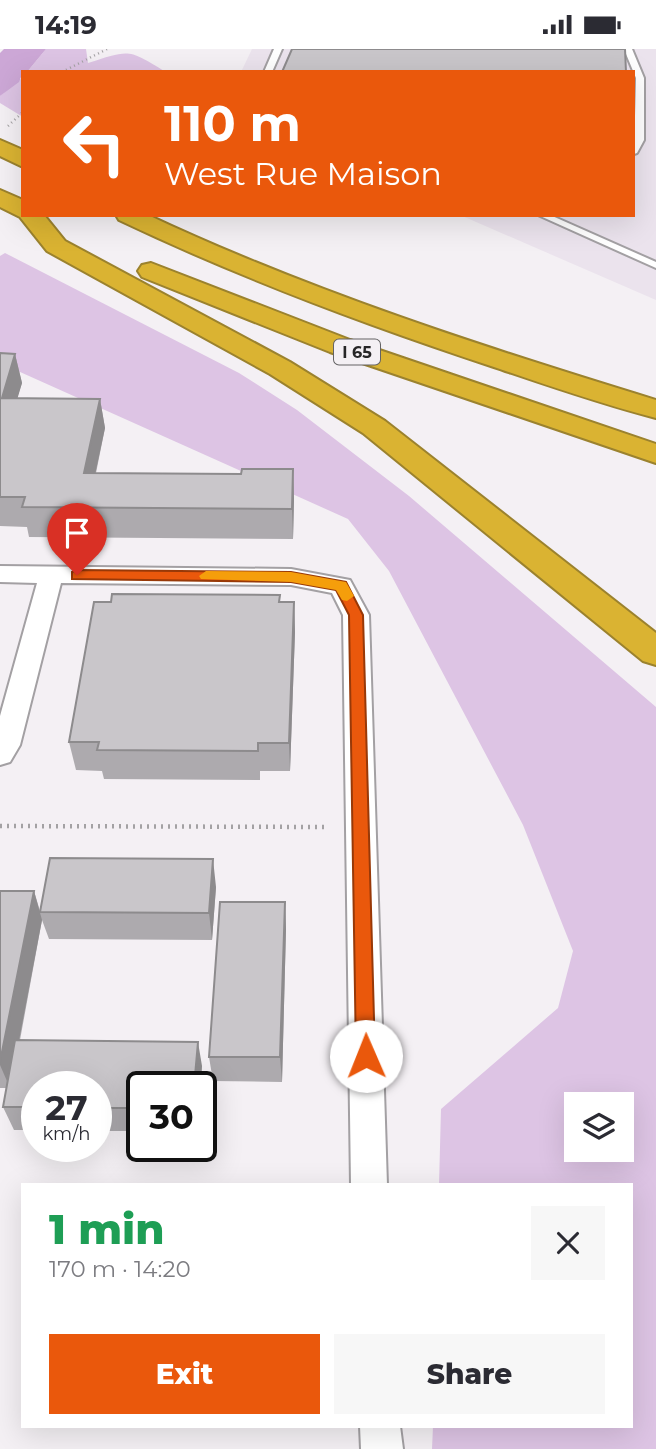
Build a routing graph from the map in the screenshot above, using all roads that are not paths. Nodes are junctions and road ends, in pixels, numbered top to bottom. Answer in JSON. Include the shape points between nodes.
{"nodes":[{"id":1,"x":278,"y":49,"type":"edge"},
{"id":2,"x":628,"y":49,"type":"edge"},
{"id":3,"x":269,"y":70,"type":"edge"},
{"id":4,"x":0,"y":147,"type":"edge"},
{"id":5,"x":635,"y":148,"type":"edge"},
{"id":6,"x":21,"y":159,"type":"edge"},
{"id":7,"x":0,"y":197,"type":"edge"},
{"id":8,"x":21,"y":209,"type":"edge"},
{"id":9,"x":34,"y":217,"type":"edge"},
{"id":10,"x":132,"y":217,"type":"edge"},
{"id":11,"x":547,"y":217,"type":"edge"},
{"id":12,"x":60,"y":239,"type":"junction"},
{"id":13,"x":656,"y":265,"type":"edge"},
{"id":14,"x":656,"y":409,"type":"edge"},
{"id":15,"x":656,"y":454,"type":"edge"},
{"id":16,"x":0,"y":573,"type":"edge"},
{"id":17,"x":51,"y":575,"type":"junction"},
{"id":18,"x":656,"y":652,"type":"edge"},
{"id":19,"x":0,"y":754,"type":"edge"},
{"id":20,"x":369,"y":1183,"type":"edge"},
{"id":21,"x":380,"y":1428,"type":"edge"},
{"id":22,"x":382,"y":1449,"type":"edge"}],
"edges":[{"from":1,"to":3,"type":"lane"},
{"from":2,"to":5,"type":"lane","via":[[640,78],[640,140]]},
{"from":4,"to":6,"type":"highway"},
{"from":7,"to":8,"type":"highway"},
{"from":9,"to":12,"type":"highway"},
{"from":10,"to":14,"type":"highway","number":"I 65","via":[[322,298]]},
{"from":11,"to":13,"type":"lane"},
{"from":12,"to":15,"type":"highway","number":"I 65","via":[[328,342]]},
{"from":12,"to":18,"type":"highway","via":[[374,427]]},
{"from":16,"to":17,"type":"street"},
{"from":17,"to":19,"type":"street"},
{"from":17,"to":20,"type":"street","via":[[291,577],[341,586],[356,615]]},
{"from":21,"to":22,"type":"street"}]}
